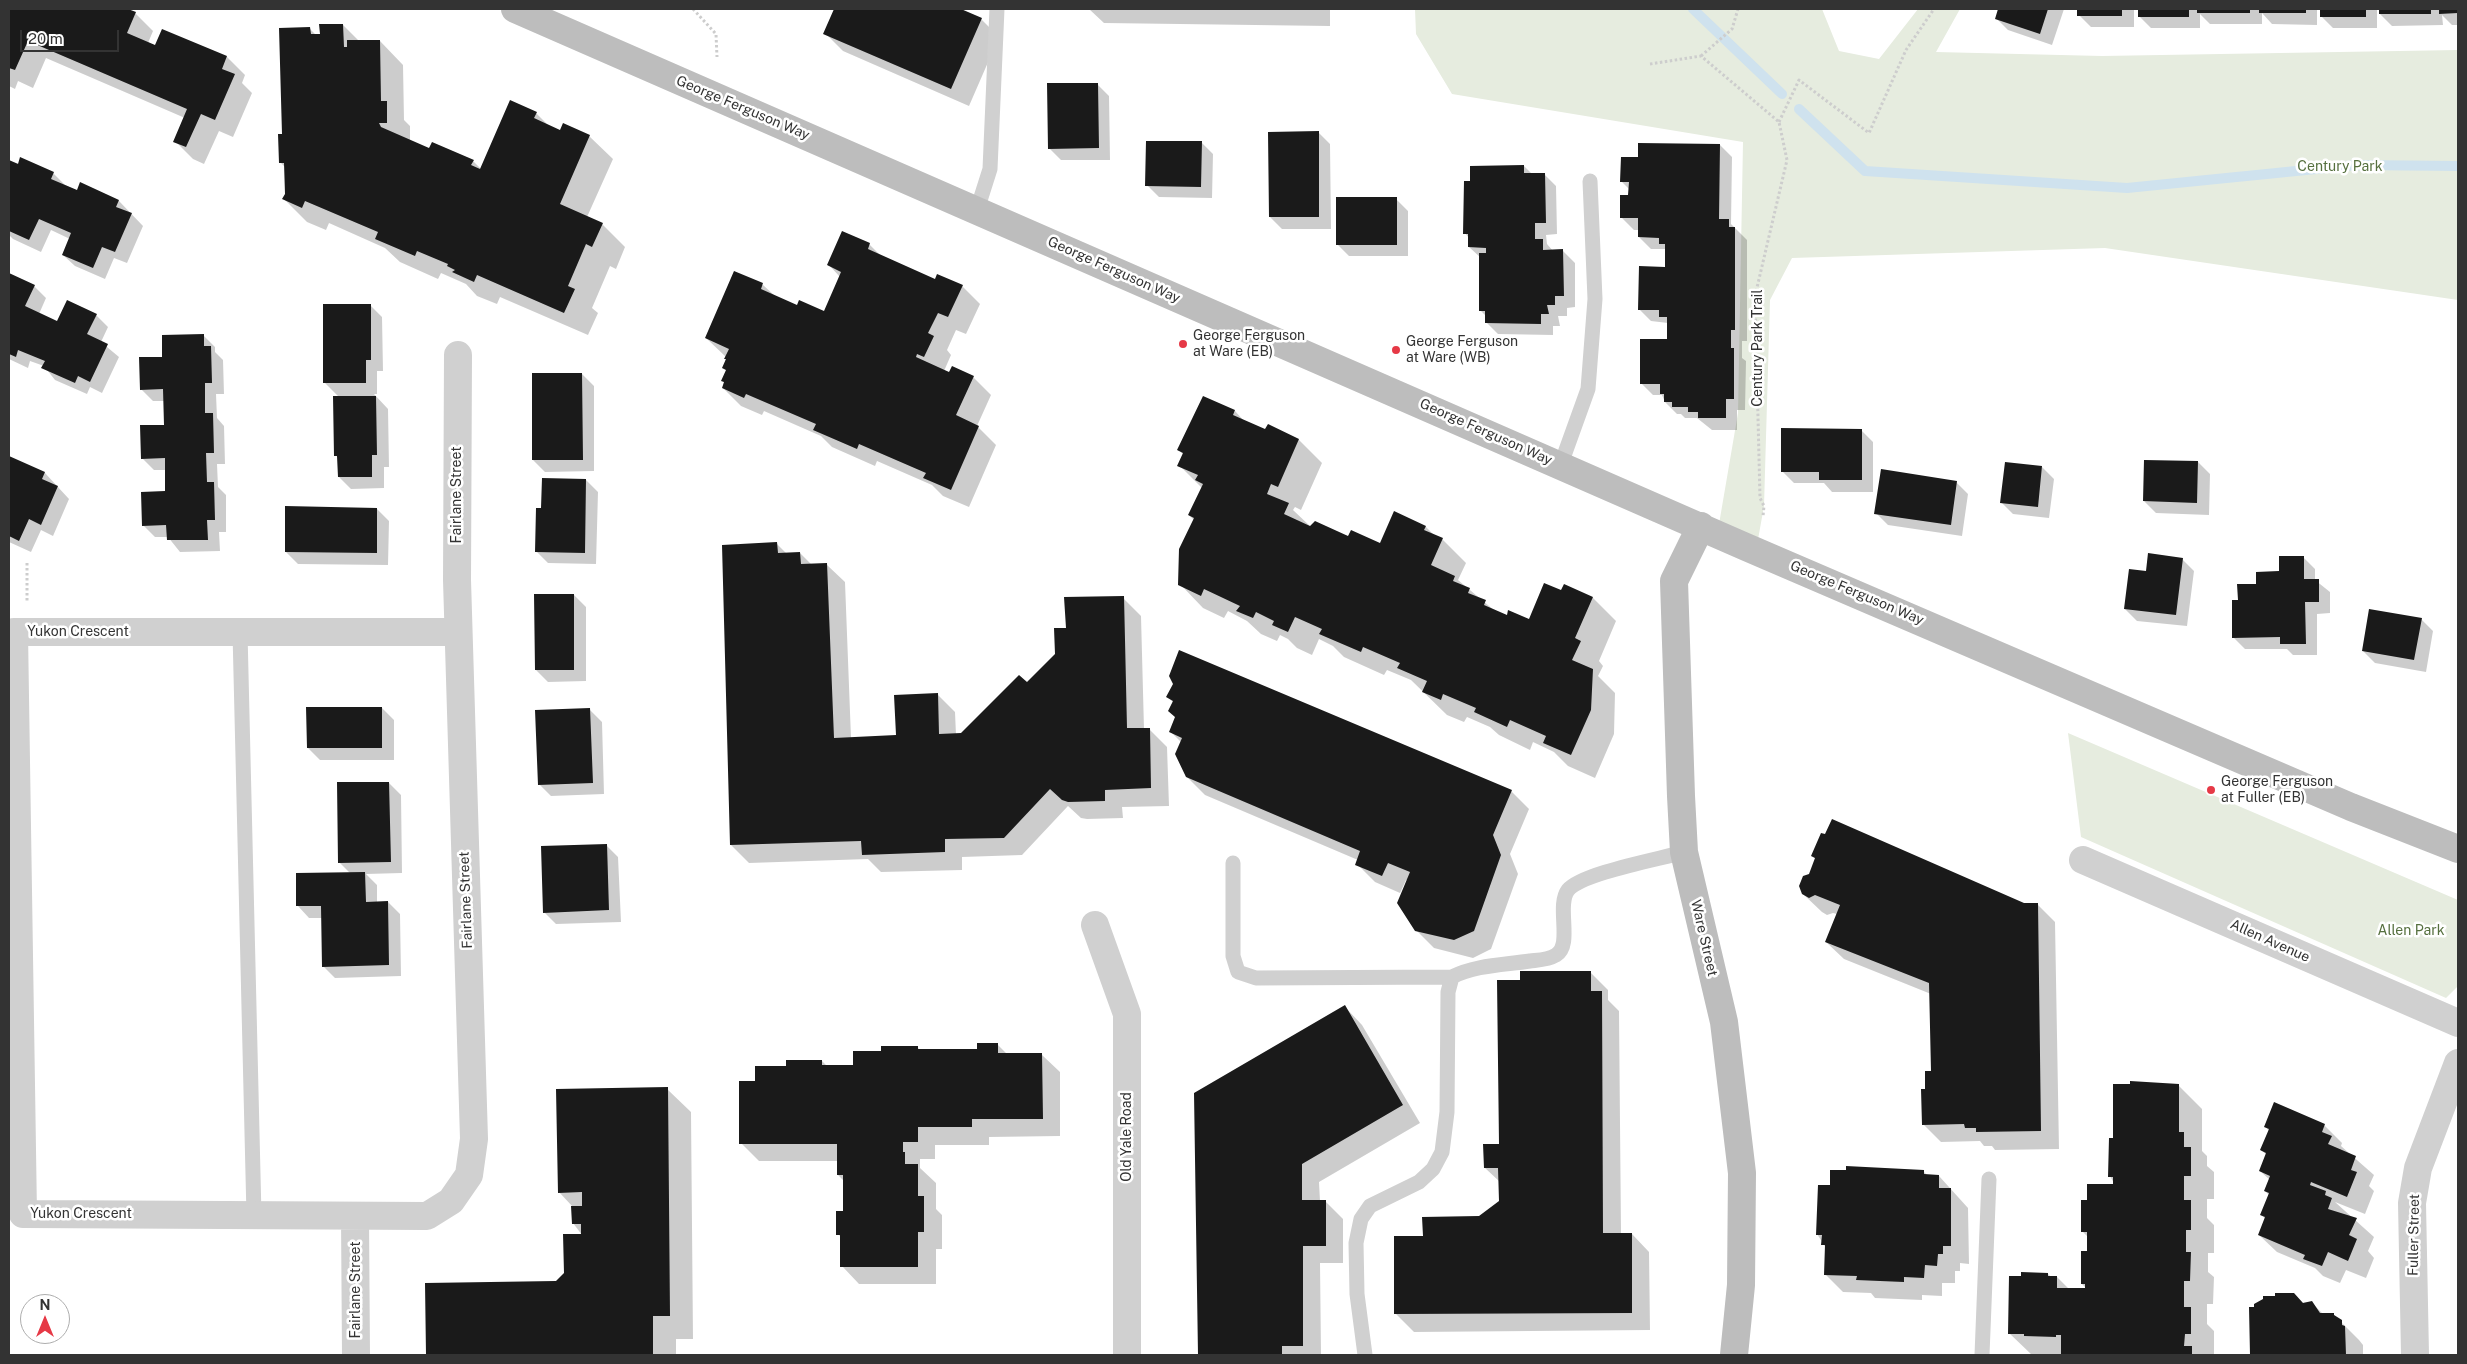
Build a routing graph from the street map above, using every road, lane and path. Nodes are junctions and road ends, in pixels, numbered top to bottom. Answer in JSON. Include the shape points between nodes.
{"nodes":[{"id":1,"x":515,"y":9,"type":"edge"},
{"id":2,"x":693,"y":9,"type":"edge"},
{"id":3,"x":997,"y":9,"type":"edge"},
{"id":4,"x":1738,"y":9,"type":"edge"},
{"id":5,"x":1934,"y":9,"type":"edge"},
{"id":6,"x":1701,"y":56,"type":"junction"},
{"id":7,"x":717,"y":57,"type":"dead end"},
{"id":8,"x":1650,"y":64,"type":"dead end"},
{"id":9,"x":1779,"y":122,"type":"junction"},
{"id":10,"x":1590,"y":181,"type":"dead end"},
{"id":11,"x":977,"y":210,"type":"junction"},
{"id":12,"x":458,"y":355,"type":"dead end"},
{"id":13,"x":1561,"y":464,"type":"junction"},
{"id":14,"x":1763,"y":516,"type":"dead end"},
{"id":15,"x":1701,"y":526,"type":"junction"},
{"id":16,"x":27,"y":563,"type":"dead end"},
{"id":17,"x":28,"y":632,"type":"junction"},
{"id":18,"x":240,"y":632,"type":"junction"},
{"id":19,"x":458,"y":632,"type":"junction"},
{"id":20,"x":2458,"y":849,"type":"edge"},
{"id":21,"x":1684,"y":852,"type":"junction"},
{"id":22,"x":2083,"y":860,"type":"dead end"},
{"id":23,"x":1234,"y":863,"type":"dead end"},
{"id":24,"x":1095,"y":925,"type":"dead end"},
{"id":25,"x":1452,"y":977,"type":"junction"},
{"id":26,"x":2458,"y":1023,"type":"edge"},
{"id":27,"x":2458,"y":1063,"type":"edge"},
{"id":28,"x":1989,"y":1178,"type":"dead end"},
{"id":29,"x":254,"y":1216,"type":"junction"},
{"id":30,"x":355,"y":1217,"type":"junction"},
{"id":31,"x":356,"y":1355,"type":"edge"},
{"id":32,"x":1127,"y":1355,"type":"edge"},
{"id":33,"x":1364,"y":1355,"type":"edge"},
{"id":34,"x":1734,"y":1355,"type":"edge"},
{"id":35,"x":1982,"y":1355,"type":"edge"},
{"id":36,"x":2415,"y":1355,"type":"edge"}],
"edges":[{"from":1,"to":11,"type":"main road","name":"George Ferguson Way"},
{"from":2,"to":7,"type":"path","via":[[716,34]]},
{"from":3,"to":11,"type":"lane","via":[[990,169]]},
{"from":4,"to":6,"type":"path","via":[[1732,28]]},
{"from":5,"to":9,"type":"path","via":[[1906,50],[1869,133],[1798,80]]},
{"from":6,"to":8,"type":"path"},
{"from":6,"to":9,"type":"path"},
{"from":9,"to":14,"type":"path","name":"Century Park Trail","via":[[1787,160],[1755,296]]},
{"from":10,"to":13,"type":"lane","via":[[1595,299],[1588,389]]},
{"from":11,"to":13,"type":"main road","name":"George Ferguson Way"},
{"from":12,"to":19,"type":"street","name":"Fairlane Street"},
{"from":13,"to":15,"type":"main road","name":"George Ferguson Way"},
{"from":15,"to":20,"type":"main road","name":"George Ferguson Way","via":[[2351,807]]},
{"from":15,"to":21,"type":"main road","name":"Ware Street","via":[[1674,581]]},
{"from":16,"to":17,"type":"path"},
{"from":17,"to":18,"type":"street","name":"Yukon Crescent"},
{"from":17,"to":29,"type":"street","name":"Yukon Crescent","via":[[14,632],[23,1214]]},
{"from":18,"to":19,"type":"street","name":"Yukon Crescent"},
{"from":18,"to":29,"type":"lane"},
{"from":19,"to":30,"type":"street","name":"Fairlane Street","via":[[474,1139],[468,1175],[451,1201],[427,1216]]},
{"from":21,"to":25,"type":"lane","via":[[1599,874],[1569,890],[1565,899],[1563,946],[1557,955],[1544,960],[1464,970]]},
{"from":21,"to":34,"type":"main road","name":"Ware Street","via":[[1724,1022],[1742,1173],[1741,1285]]},
{"from":22,"to":26,"type":"street","name":"Allen Avenue"},
{"from":23,"to":25,"type":"lane","via":[[1234,956],[1238,972],[1256,978]]},
{"from":24,"to":32,"type":"street","name":"Old Yale Road","via":[[1127,1014]]},
{"from":25,"to":33,"type":"lane","via":[[1448,992],[1447,1112],[1442,1152],[1433,1169],[1419,1182],[1370,1206],[1361,1219],[1356,1242],[1357,1294]]},
{"from":27,"to":36,"type":"street","name":"Fuller Street","via":[[2418,1168],[2412,1203]]},
{"from":28,"to":35,"type":"lane"},
{"from":29,"to":30,"type":"street","name":"Yukon Crescent"},
{"from":30,"to":31,"type":"street","name":"Fairlane Street"}]}
